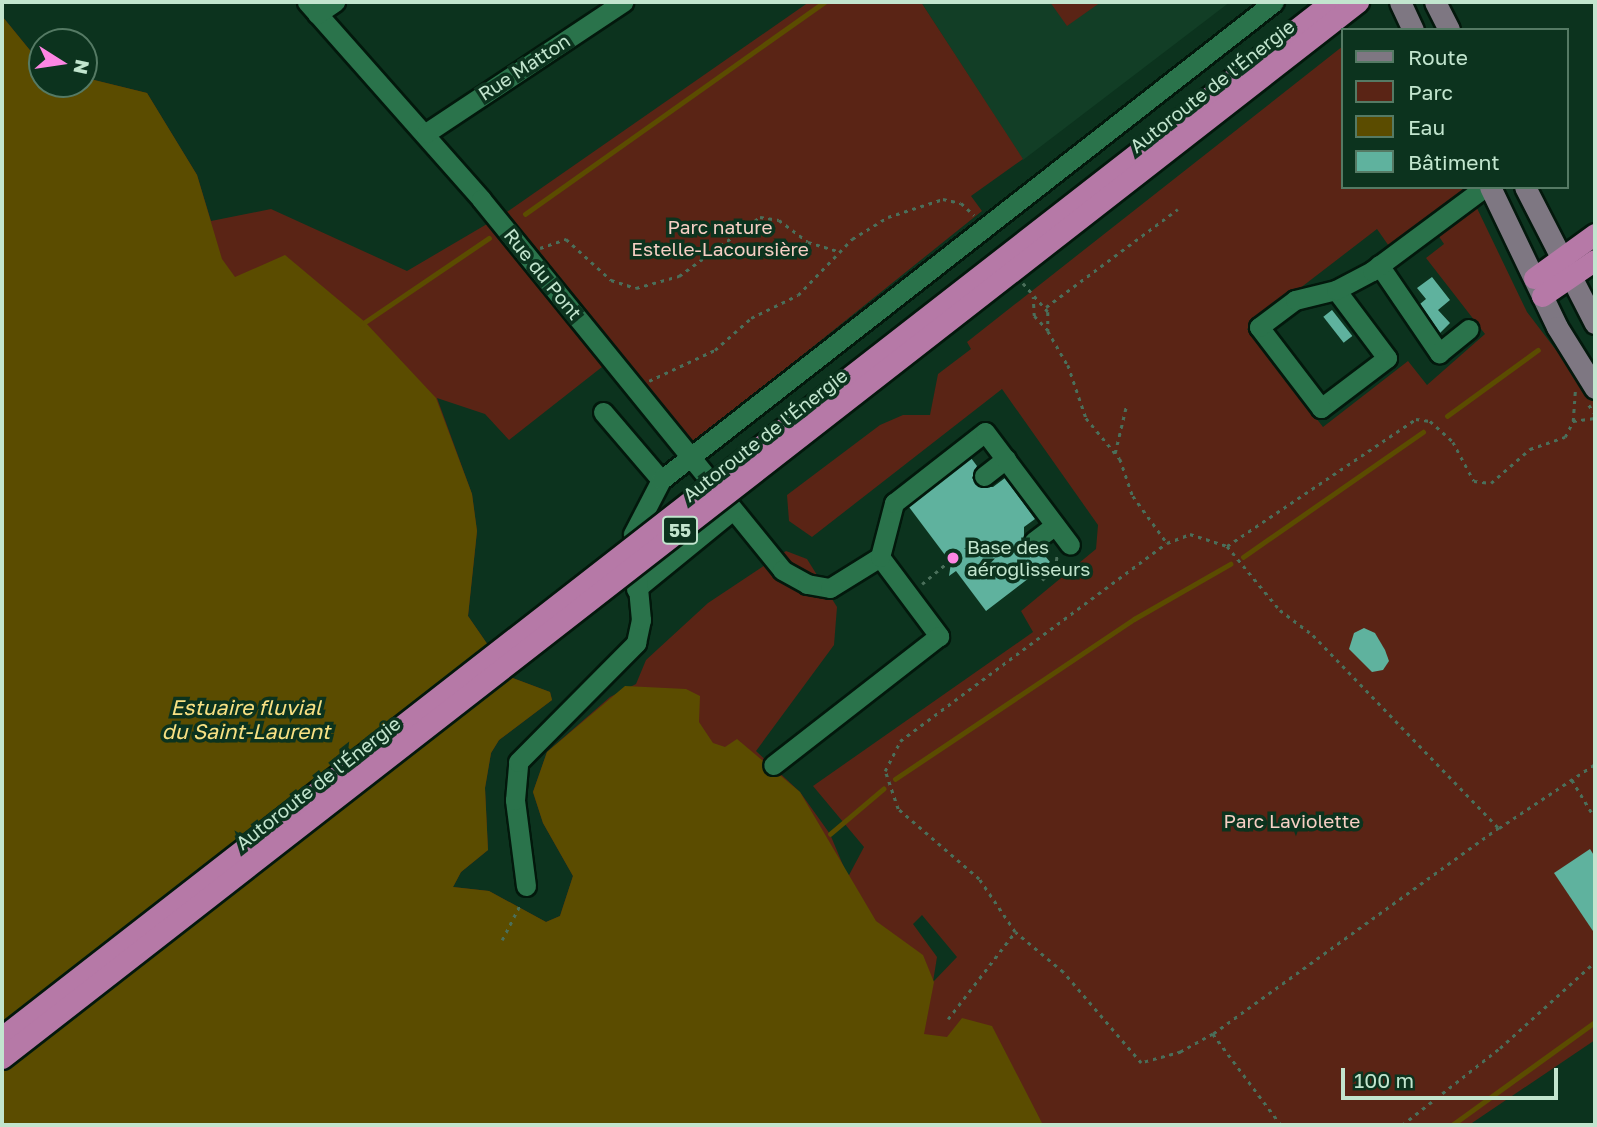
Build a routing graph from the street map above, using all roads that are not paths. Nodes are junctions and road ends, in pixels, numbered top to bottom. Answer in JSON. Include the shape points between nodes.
{"nodes":[{"id":1,"x":335,"y":2,"type":"edge"},
{"id":2,"x":623,"y":2,"type":"edge"},
{"id":3,"x":1273,"y":2,"type":"edge"},
{"id":4,"x":1331,"y":2,"type":"edge"},
{"id":5,"x":1358,"y":2,"type":"edge"},
{"id":6,"x":1400,"y":2,"type":"edge"},
{"id":7,"x":1435,"y":2,"type":"edge"},
{"id":8,"x":312,"y":8,"type":"edge"},
{"id":9,"x":1412,"y":28,"type":"edge"},
{"id":10,"x":1448,"y":28,"type":"edge"},
{"id":11,"x":426,"y":133,"type":"junction"},
{"id":12,"x":1482,"y":189,"type":"edge"},
{"id":13,"x":1491,"y":189,"type":"edge"},
{"id":14,"x":1526,"y":189,"type":"edge"},
{"id":15,"x":1595,"y":234,"type":"edge"},
{"id":16,"x":1595,"y":260,"type":"edge"},
{"id":17,"x":1379,"y":265,"type":"junction"},
{"id":18,"x":1566,"y":269,"type":"junction"},
{"id":19,"x":1538,"y":287,"type":"junction"},
{"id":20,"x":1336,"y":290,"type":"junction"},
{"id":21,"x":1595,"y":323,"type":"edge"},
{"id":22,"x":1469,"y":329,"type":"dead end"},
{"id":23,"x":1585,"y":387,"type":"edge"},
{"id":24,"x":603,"y":412,"type":"dead end"},
{"id":25,"x":690,"y":457,"type":"junction"},
{"id":26,"x":1006,"y":459,"type":"junction"},
{"id":27,"x":984,"y":475,"type":"dead end"},
{"id":28,"x":662,"y":481,"type":"junction"},
{"id":29,"x":733,"y":510,"type":"junction"},
{"id":30,"x":1052,"y":544,"type":"road end"},
{"id":31,"x":880,"y":557,"type":"junction"},
{"id":32,"x":636,"y":589,"type":"junction"},
{"id":33,"x":772,"y":765,"type":"dead end"},
{"id":34,"x":526,"y":886,"type":"dead end"},
{"id":35,"x":2,"y":1037,"type":"edge"},
{"id":36,"x":2,"y":1058,"type":"edge"}],
"edges":[{"from":1,"to":8,"type":"street"},
{"from":2,"to":11,"type":"street","name":"Rue Matton"},
{"from":3,"to":25,"type":"street"},
{"from":4,"to":35,"type":"highway","name":"Autoroute de l'Énergie","number":"55","bridge":true},
{"from":5,"to":36,"type":"highway","name":"Autoroute de l'Énergie","number":"55","bridge":true},
{"from":6,"to":9,"type":"main road"},
{"from":7,"to":10,"type":"main road"},
{"from":8,"to":11,"type":"street","name":"Rue du Pont"},
{"from":11,"to":25,"type":"street","name":"Rue du Pont"},
{"from":12,"to":17,"type":"street"},
{"from":13,"to":19,"type":"main road"},
{"from":14,"to":18,"type":"main road"},
{"from":15,"to":18,"type":"highway"},
{"from":16,"to":18,"type":"highway"},
{"from":17,"to":20,"type":"street"},
{"from":17,"to":22,"type":"street","via":[[1439,353]]},
{"from":18,"to":19,"type":"highway"},
{"from":18,"to":21,"type":"main road"},
{"from":19,"to":23,"type":"main road"},
{"from":20,"to":20,"type":"street","via":[[1387,358],[1321,408],[1259,327],[1295,300]]},
{"from":24,"to":28,"type":"street"},
{"from":25,"to":28,"type":"street"},
{"from":25,"to":29,"type":"street","name":"Rue du Pont"},
{"from":26,"to":27,"type":"street"},
{"from":26,"to":30,"type":"street","via":[[1025,494],[1055,525]]},
{"from":26,"to":31,"type":"street","via":[[985,432],[952,457],[894,503]]},
{"from":28,"to":32,"type":"street","via":[[633,534]]},
{"from":29,"to":31,"type":"street","name":"Rue du Pont","via":[[789,577],[830,587]]},
{"from":29,"to":32,"type":"street"},
{"from":31,"to":33,"type":"street","via":[[939,636]]},
{"from":32,"to":34,"type":"street","via":[[640,632],[628,654],[518,762],[515,800]]}]}
